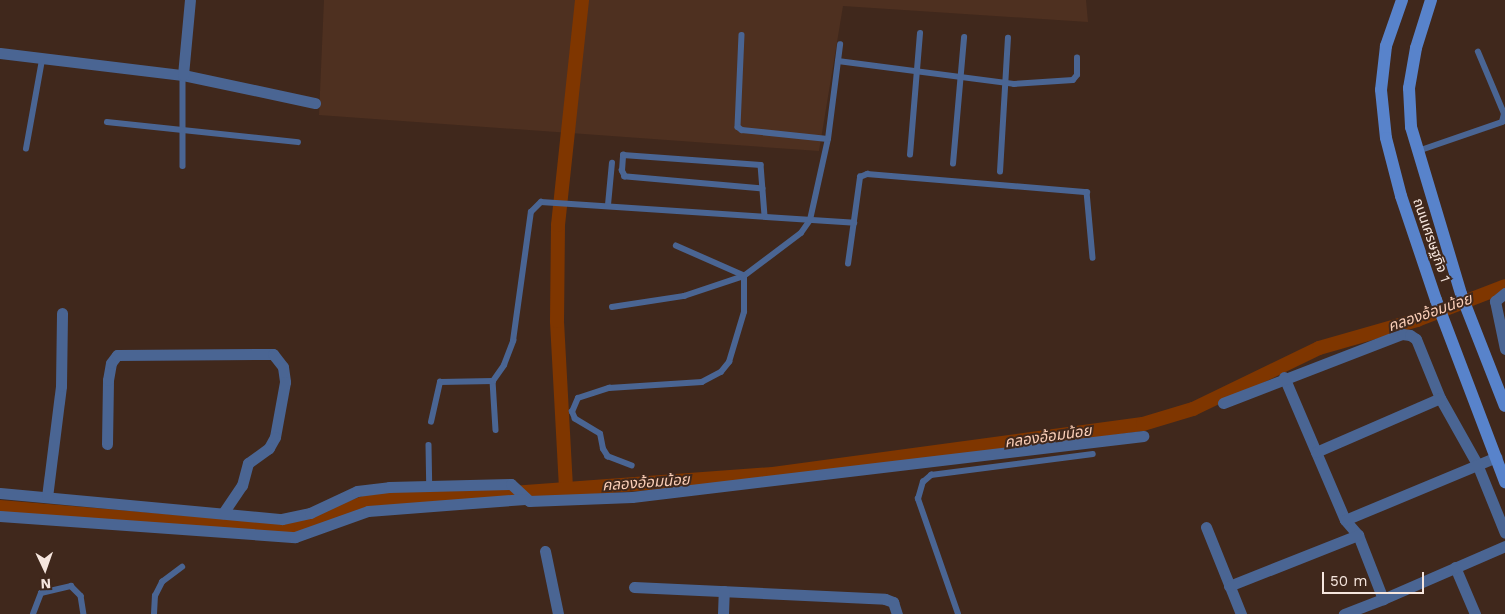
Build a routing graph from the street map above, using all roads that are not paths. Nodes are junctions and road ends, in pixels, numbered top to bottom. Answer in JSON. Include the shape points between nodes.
{"nodes":[{"id":1,"x":190,"y":0,"type":"edge"},
{"id":2,"x":1402,"y":0,"type":"edge"},
{"id":3,"x":1431,"y":0,"type":"edge"},
{"id":4,"x":920,"y":33,"type":"dead end"},
{"id":5,"x":742,"y":35,"type":"dead end"},
{"id":6,"x":964,"y":37,"type":"dead end"},
{"id":7,"x":1008,"y":38,"type":"dead end"},
{"id":8,"x":840,"y":44,"type":"dead end"},
{"id":9,"x":1478,"y":52,"type":"dead end"},
{"id":10,"x":0,"y":53,"type":"edge"},
{"id":11,"x":1077,"y":58,"type":"dead end"},
{"id":12,"x":42,"y":60,"type":"junction"},
{"id":13,"x":838,"y":61,"type":"junction"},
{"id":14,"x":916,"y":70,"type":"junction"},
{"id":15,"x":183,"y":75,"type":"junction"},
{"id":16,"x":959,"y":76,"type":"junction"},
{"id":17,"x":1005,"y":83,"type":"junction"},
{"id":18,"x":315,"y":103,"type":"dead end"},
{"id":19,"x":106,"y":122,"type":"dead end"},
{"id":20,"x":183,"y":129,"type":"junction"},
{"id":21,"x":828,"y":138,"type":"junction"},
{"id":22,"x":298,"y":142,"type":"dead end"},
{"id":23,"x":26,"y":149,"type":"dead end"},
{"id":24,"x":1418,"y":151,"type":"junction"},
{"id":25,"x":910,"y":156,"type":"dead end"},
{"id":26,"x":612,"y":163,"type":"dead end"},
{"id":27,"x":953,"y":164,"type":"dead end"},
{"id":28,"x":183,"y":166,"type":"dead end"},
{"id":29,"x":1000,"y":172,"type":"dead end"},
{"id":30,"x":763,"y":189,"type":"junction"},
{"id":31,"x":608,"y":205,"type":"junction"},
{"id":32,"x":765,"y":216,"type":"junction"},
{"id":33,"x":810,"y":220,"type":"junction"},
{"id":34,"x":854,"y":223,"type":"junction"},
{"id":35,"x":676,"y":246,"type":"dead end"},
{"id":36,"x":1093,"y":258,"type":"dead end"},
{"id":37,"x":848,"y":264,"type":"dead end"},
{"id":38,"x":744,"y":276,"type":"junction"},
{"id":39,"x":1505,"y":293,"type":"edge"},
{"id":40,"x":612,"y":307,"type":"dead end"},
{"id":41,"x":62,"y":313,"type":"dead end"},
{"id":42,"x":1505,"y":349,"type":"edge"},
{"id":43,"x":1284,"y":378,"type":"junction"},
{"id":44,"x":493,"y":381,"type":"junction"},
{"id":45,"x":1440,"y":398,"type":"junction"},
{"id":46,"x":1223,"y":403,"type":"dead end"},
{"id":47,"x":1505,"y":406,"type":"edge"},
{"id":48,"x":431,"y":422,"type":"dead end"},
{"id":49,"x":496,"y":430,"type":"dead end"},
{"id":50,"x":1143,"y":436,"type":"dead end"},
{"id":51,"x":107,"y":444,"type":"dead end"},
{"id":52,"x":429,"y":445,"type":"dead end"},
{"id":53,"x":1316,"y":452,"type":"junction"},
{"id":54,"x":1093,"y":454,"type":"dead end"},
{"id":55,"x":1496,"y":457,"type":"junction"},
{"id":56,"x":1477,"y":464,"type":"junction"},
{"id":57,"x":632,"y":466,"type":"dead end"},
{"id":58,"x":1505,"y":482,"type":"edge"},
{"id":59,"x":430,"y":484,"type":"junction"},
{"id":60,"x":0,"y":493,"type":"edge"},
{"id":61,"x":47,"y":498,"type":"junction"},
{"id":62,"x":524,"y":498,"type":"junction"},
{"id":63,"x":223,"y":513,"type":"junction"},
{"id":64,"x":0,"y":516,"type":"edge"},
{"id":65,"x":1345,"y":520,"type":"junction"},
{"id":66,"x":1206,"y":527,"type":"dead end"},
{"id":67,"x":1505,"y":533,"type":"edge"},
{"id":68,"x":1358,"y":535,"type":"junction"},
{"id":69,"x":1505,"y":546,"type":"edge"},
{"id":70,"x":546,"y":551,"type":"dead end"},
{"id":71,"x":182,"y":567,"type":"dead end"},
{"id":72,"x":1455,"y":567,"type":"junction"},
{"id":73,"x":1229,"y":586,"type":"junction"},
{"id":74,"x":634,"y":587,"type":"dead end"},
{"id":75,"x":724,"y":591,"type":"junction"},
{"id":76,"x":1383,"y":599,"type":"junction"},
{"id":77,"x":34,"y":614,"type":"edge"},
{"id":78,"x":84,"y":614,"type":"edge"},
{"id":79,"x":154,"y":614,"type":"edge"},
{"id":80,"x":558,"y":614,"type":"edge"},
{"id":81,"x":723,"y":614,"type":"edge"},
{"id":82,"x":897,"y":614,"type":"edge"},
{"id":83,"x":958,"y":614,"type":"edge"},
{"id":84,"x":1240,"y":614,"type":"edge"},
{"id":85,"x":1344,"y":614,"type":"edge"},
{"id":86,"x":1475,"y":614,"type":"edge"}],
"edges":[{"from":1,"to":15,"type":"street"},
{"from":2,"to":55,"type":"main road","name":"ถนนเศรษฐกิจ 1","via":[[1386,46],[1381,90],[1386,138],[1401,196],[1436,300]]},
{"from":3,"to":24,"type":"main road","name":"ถนนเศรษฐกิจ 1","via":[[1416,48],[1409,88],[1411,126]]},
{"from":4,"to":14,"type":"lane"},
{"from":5,"to":21,"type":"lane","via":[[738,127]]},
{"from":6,"to":16,"type":"lane"},
{"from":7,"to":17,"type":"lane"},
{"from":8,"to":13,"type":"lane"},
{"from":9,"to":24,"type":"lane","via":[[1504,114],[1502,122]]},
{"from":10,"to":12,"type":"street"},
{"from":11,"to":17,"type":"lane","via":[[1077,75],[1073,80]]},
{"from":12,"to":15,"type":"street"},
{"from":12,"to":23,"type":"lane"},
{"from":13,"to":14,"type":"lane"},
{"from":13,"to":21,"type":"lane"},
{"from":14,"to":16,"type":"lane"},
{"from":14,"to":25,"type":"lane"},
{"from":15,"to":18,"type":"street"},
{"from":15,"to":20,"type":"lane"},
{"from":16,"to":17,"type":"lane"},
{"from":16,"to":27,"type":"lane"},
{"from":17,"to":29,"type":"lane"},
{"from":19,"to":20,"type":"lane"},
{"from":20,"to":22,"type":"lane"},
{"from":20,"to":28,"type":"lane"},
{"from":21,"to":33,"type":"lane"},
{"from":24,"to":47,"type":"main road","name":"ถนนเศรษฐกิจ 1","via":[[1461,294]]},
{"from":26,"to":31,"type":"lane"},
{"from":30,"to":30,"type":"lane","via":[[625,176],[622,171],[624,155],[762,165]]},
{"from":30,"to":32,"type":"lane"},
{"from":31,"to":32,"type":"lane"},
{"from":31,"to":44,"type":"lane","via":[[541,202],[531,212],[513,341],[504,366]]},
{"from":32,"to":33,"type":"lane"},
{"from":33,"to":34,"type":"lane"},
{"from":33,"to":38,"type":"lane","via":[[801,233]]},
{"from":34,"to":36,"type":"lane","via":[[860,177],[867,174],[1080,190],[1087,192],[1089,197]]},
{"from":34,"to":37,"type":"lane"},
{"from":35,"to":38,"type":"lane"},
{"from":38,"to":40,"type":"lane","via":[[684,296]]},
{"from":38,"to":57,"type":"lane","via":[[744,312],[737,343],[721,372],[702,382],[609,388],[578,398],[572,412],[576,419],[600,434],[608,457]]},
{"from":39,"to":42,"type":"street","via":[[1495,301]]},
{"from":41,"to":61,"type":"street","via":[[61,386]]},
{"from":43,"to":45,"type":"street","via":[[1402,334],[1410,335],[1416,339]]},
{"from":43,"to":46,"type":"street"},
{"from":43,"to":53,"type":"street"},
{"from":44,"to":48,"type":"lane","via":[[440,382]]},
{"from":44,"to":49,"type":"lane"},
{"from":45,"to":53,"type":"street"},
{"from":45,"to":56,"type":"street"},
{"from":50,"to":62,"type":"street","via":[[632,498]]},
{"from":51,"to":63,"type":"street","via":[[108,380],[110,363],[116,356],[273,354],[283,367],[284,382],[275,437],[268,448],[248,463],[242,485]]},
{"from":52,"to":59,"type":"lane"},
{"from":53,"to":65,"type":"street"},
{"from":54,"to":83,"type":"lane","via":[[941,473],[923,482],[918,499]]},
{"from":55,"to":56,"type":"street"},
{"from":55,"to":58,"type":"main road","name":"ถนนเศรษฐกิจ 1"},
{"from":56,"to":65,"type":"street"},
{"from":56,"to":67,"type":"street"},
{"from":59,"to":62,"type":"street","via":[[516,486]]},
{"from":59,"to":63,"type":"street","via":[[357,491],[299,517],[258,519]]},
{"from":60,"to":61,"type":"street"},
{"from":61,"to":63,"type":"street"},
{"from":62,"to":64,"type":"street","via":[[368,511],[295,537]]},
{"from":65,"to":68,"type":"street"},
{"from":66,"to":73,"type":"street"},
{"from":68,"to":73,"type":"street"},
{"from":68,"to":76,"type":"street"},
{"from":69,"to":72,"type":"street"},
{"from":70,"to":80,"type":"street"},
{"from":71,"to":79,"type":"lane","via":[[162,582],[155,596]]},
{"from":72,"to":76,"type":"street"},
{"from":72,"to":86,"type":"street"},
{"from":73,"to":84,"type":"street"},
{"from":74,"to":75,"type":"street"},
{"from":75,"to":81,"type":"street"},
{"from":75,"to":82,"type":"street","via":[[885,599],[893,602]]},
{"from":76,"to":85,"type":"street"},
{"from":77,"to":78,"type":"lane","via":[[41,593],[71,586],[81,596]]}]}
